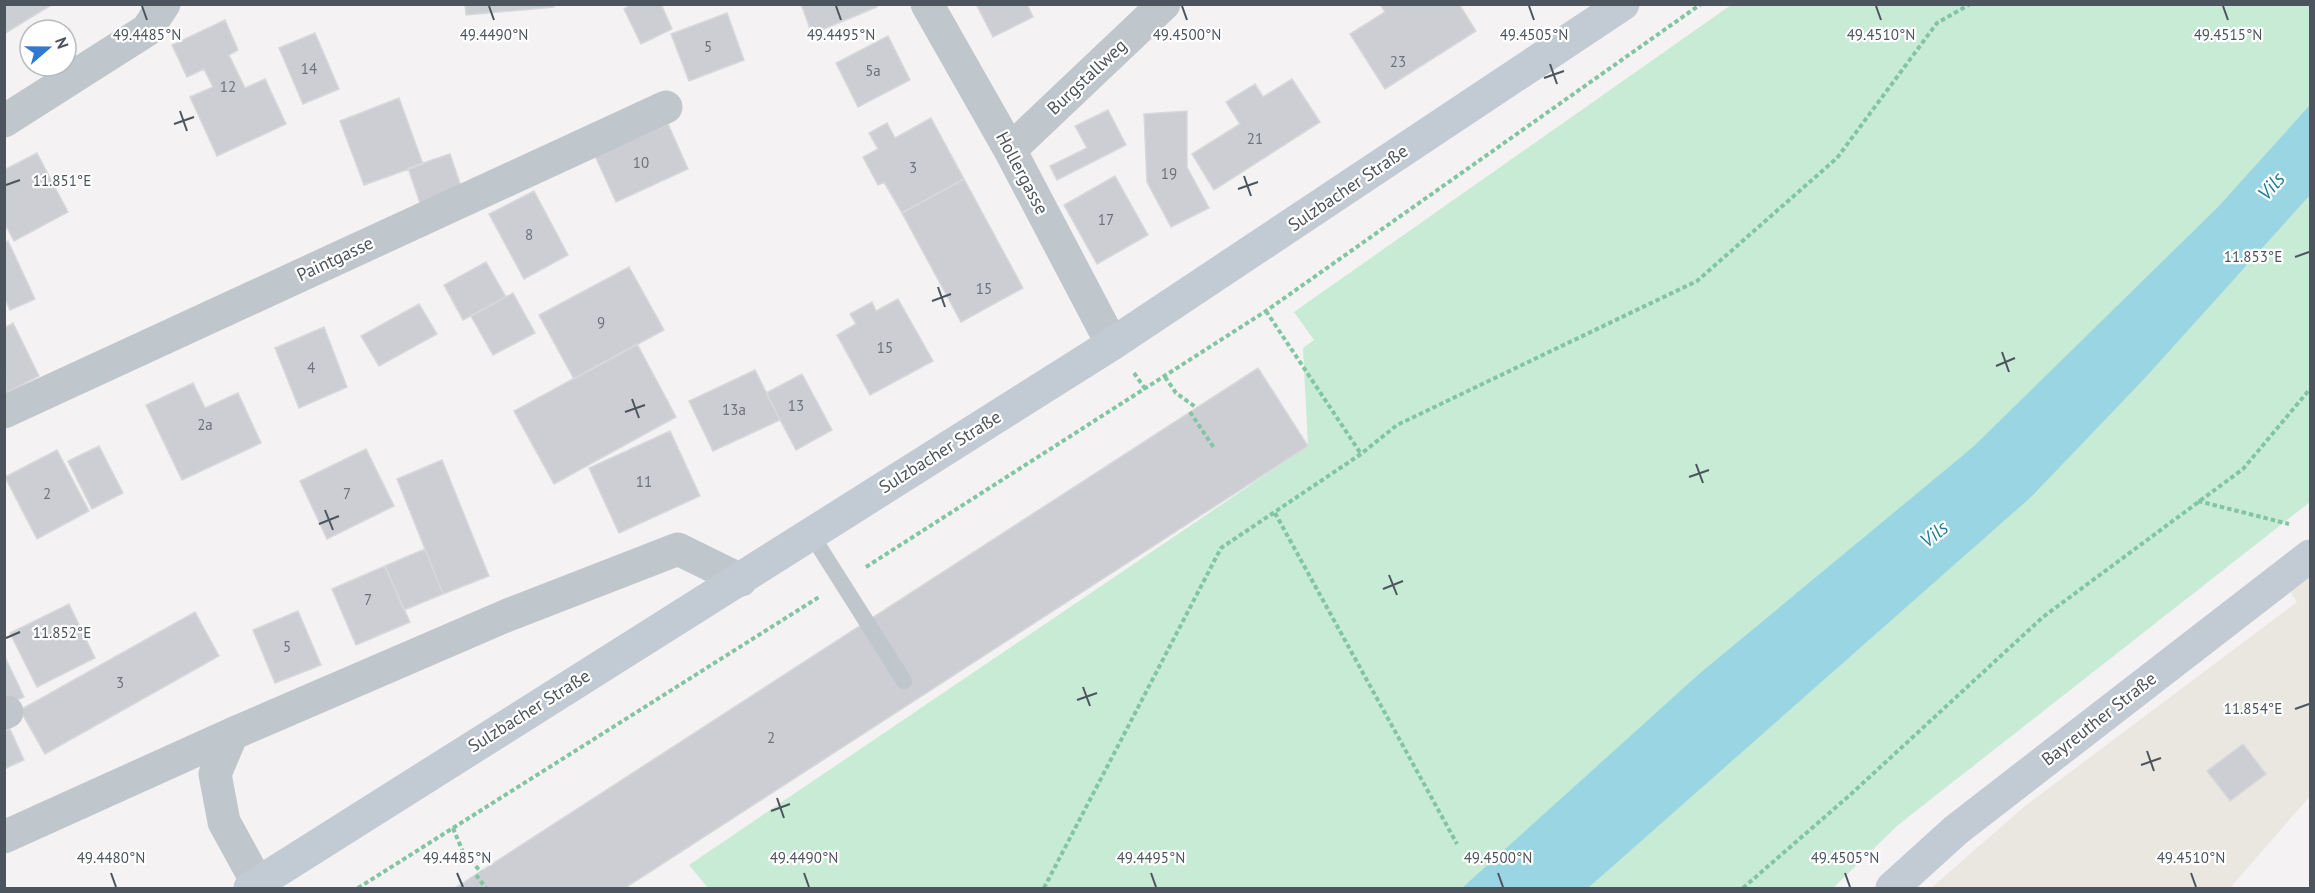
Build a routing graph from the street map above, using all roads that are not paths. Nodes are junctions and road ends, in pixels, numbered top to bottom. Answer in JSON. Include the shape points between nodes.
{"nodes":[{"id":1,"x":164,"y":4,"type":"edge"},
{"id":2,"x":927,"y":4,"type":"edge"},
{"id":3,"x":1164,"y":4,"type":"edge"},
{"id":4,"x":1623,"y":4,"type":"edge"},
{"id":5,"x":666,"y":107,"type":"dead end"},
{"id":6,"x":4,"y":122,"type":"edge"},
{"id":7,"x":1010,"y":150,"type":"junction"},
{"id":8,"x":1112,"y":344,"type":"junction"},
{"id":9,"x":4,"y":412,"type":"edge"},
{"id":10,"x":812,"y":534,"type":"junction"},
{"id":11,"x":2307,"y":550,"type":"edge"},
{"id":12,"x":741,"y":580,"type":"junction"},
{"id":13,"x":904,"y":681,"type":"dead end"},
{"id":14,"x":232,"y":734,"type":"junction"},
{"id":15,"x":4,"y":837,"type":"edge"},
{"id":16,"x":254,"y":886,"type":"edge"},
{"id":17,"x":1892,"y":888,"type":"edge"}],
"edges":[{"from":1,"to":6,"type":"street","via":[[147,30]]},
{"from":2,"to":7,"type":"street","name":"Hollergasse"},
{"from":3,"to":7,"type":"street","name":"Burgstallweg"},
{"from":4,"to":8,"type":"main road","name":"Sulzbacher Straße"},
{"from":5,"to":9,"type":"street","name":"Paintgasse"},
{"from":7,"to":8,"type":"street","name":"Hollergasse"},
{"from":8,"to":10,"type":"main road","name":"Sulzbacher Straße"},
{"from":10,"to":12,"type":"main road","name":"Sulzbacher Straße"},
{"from":10,"to":13,"type":"lane"},
{"from":11,"to":17,"type":"main road","name":"Bayreuther Straße","via":[[1956,830]]},
{"from":12,"to":14,"type":"street","via":[[678,549],[508,615]]},
{"from":12,"to":16,"type":"main road","name":"Sulzbacher Straße"},
{"from":14,"to":15,"type":"street"},
{"from":14,"to":16,"type":"street","via":[[215,774],[224,822]]}]}
